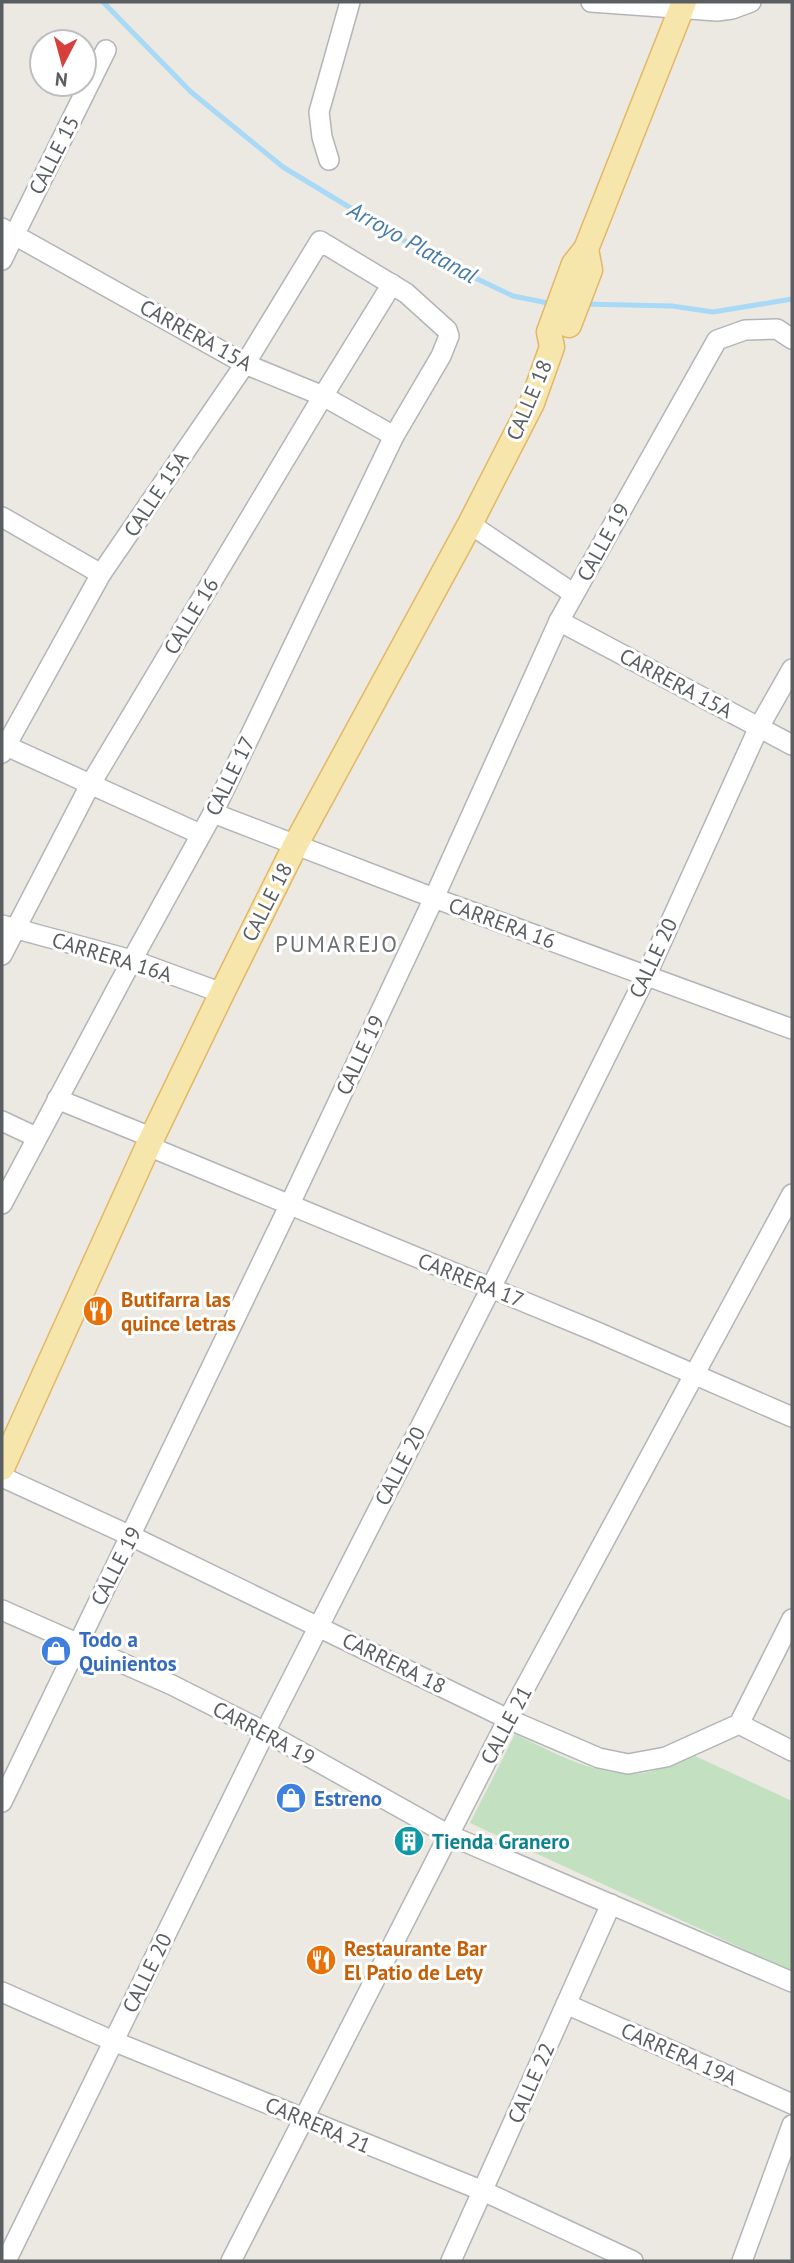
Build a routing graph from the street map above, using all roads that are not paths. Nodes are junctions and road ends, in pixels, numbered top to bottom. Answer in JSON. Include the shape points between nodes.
{"nodes":[{"id":1,"x":350,"y":2,"type":"edge"},
{"id":2,"x":591,"y":2,"type":"edge"},
{"id":3,"x":751,"y":2,"type":"edge"},
{"id":4,"x":683,"y":6,"type":"edge"},
{"id":5,"x":106,"y":50,"type":"dead end"},
{"id":6,"x":329,"y":160,"type":"dead end"},
{"id":7,"x":8,"y":231,"type":"edge"},
{"id":8,"x":2,"y":260,"type":"edge"},
{"id":9,"x":392,"y":284,"type":"junction"},
{"id":10,"x":792,"y":339,"type":"edge"},
{"id":11,"x":245,"y":364,"type":"junction"},
{"id":12,"x":323,"y":396,"type":"junction"},
{"id":13,"x":394,"y":436,"type":"junction"},
{"id":14,"x":2,"y":517,"type":"edge"},
{"id":15,"x":470,"y":524,"type":"junction"},
{"id":16,"x":101,"y":574,"type":"junction"},
{"id":17,"x":574,"y":594,"type":"junction"},
{"id":18,"x":559,"y":621,"type":"junction"},
{"id":19,"x":792,"y":670,"type":"edge"},
{"id":20,"x":760,"y":727,"type":"junction"},
{"id":21,"x":792,"y":745,"type":"edge"},
{"id":22,"x":3,"y":747,"type":"edge"},
{"id":23,"x":90,"y":785,"type":"junction"},
{"id":24,"x":214,"y":813,"type":"junction"},
{"id":25,"x":200,"y":834,"type":"junction"},
{"id":26,"x":296,"y":844,"type":"junction"},
{"id":27,"x":434,"y":898,"type":"junction"},
{"id":28,"x":9,"y":927,"type":"edge"},
{"id":29,"x":2,"y":955,"type":"edge"},
{"id":30,"x":132,"y":960,"type":"junction"},
{"id":31,"x":646,"y":976,"type":"junction"},
{"id":32,"x":222,"y":993,"type":"junction"},
{"id":33,"x":792,"y":1029,"type":"edge"},
{"id":34,"x":57,"y":1099,"type":"junction"},
{"id":35,"x":2,"y":1121,"type":"edge"},
{"id":36,"x":36,"y":1137,"type":"junction"},
{"id":37,"x":150,"y":1142,"type":"junction"},
{"id":38,"x":792,"y":1194,"type":"edge"},
{"id":39,"x":2,"y":1204,"type":"edge"},
{"id":40,"x":289,"y":1206,"type":"junction"},
{"id":41,"x":491,"y":1288,"type":"junction"},
{"id":42,"x":695,"y":1375,"type":"junction"},
{"id":43,"x":792,"y":1417,"type":"edge"},
{"id":44,"x":2,"y":1468,"type":"edge"},
{"id":45,"x":2,"y":1477,"type":"edge"},
{"id":46,"x":131,"y":1536,"type":"junction"},
{"id":47,"x":2,"y":1610,"type":"edge"},
{"id":48,"x":792,"y":1619,"type":"edge"},
{"id":49,"x":319,"y":1626,"type":"junction"},
{"id":50,"x":78,"y":1642,"type":"junction"},
{"id":51,"x":509,"y":1718,"type":"junction"},
{"id":52,"x":739,"y":1724,"type":"junction"},
{"id":53,"x":265,"y":1732,"type":"junction"},
{"id":54,"x":792,"y":1751,"type":"edge"},
{"id":55,"x":2,"y":1802,"type":"edge"},
{"id":56,"x":449,"y":1835,"type":"junction"},
{"id":57,"x":611,"y":1904,"type":"junction"},
{"id":58,"x":792,"y":1982,"type":"edge"},
{"id":59,"x":2,"y":1992,"type":"edge"},
{"id":60,"x":566,"y":2004,"type":"junction"},
{"id":61,"x":113,"y":2041,"type":"junction"},
{"id":62,"x":792,"y":2104,"type":"edge"},
{"id":63,"x":304,"y":2119,"type":"junction"},
{"id":64,"x":792,"y":2125,"type":"edge"},
{"id":65,"x":483,"y":2192,"type":"junction"},
{"id":66,"x":6,"y":2261,"type":"edge"},
{"id":67,"x":231,"y":2261,"type":"edge"},
{"id":68,"x":451,"y":2261,"type":"edge"},
{"id":69,"x":633,"y":2261,"type":"edge"},
{"id":70,"x":742,"y":2261,"type":"edge"}],
"edges":[{"from":1,"to":6,"type":"street","via":[[319,112]]},
{"from":2,"to":4,"type":"street"},
{"from":3,"to":4,"type":"street","via":[[717,11]]},
{"from":4,"to":15,"type":"main road","name":"CALLE 18","via":[[586,249],[574,264],[574,288],[532,403]]},
{"from":5,"to":7,"type":"street","name":"CALLE 15"},
{"from":7,"to":8,"type":"street","name":"CALLE 15"},
{"from":7,"to":11,"type":"street","name":"CARRERA 15A"},
{"from":9,"to":11,"type":"street","name":"CALLE 15A","via":[[320,242]]},
{"from":9,"to":12,"type":"street","name":"CALLE 16"},
{"from":9,"to":13,"type":"street","name":"CALLE 17","via":[[449,336]]},
{"from":10,"to":17,"type":"street","name":"CALLE 19","via":[[777,329],[745,330],[717,340]]},
{"from":11,"to":12,"type":"street","name":"CARRERA 15A"},
{"from":11,"to":16,"type":"street","name":"CALLE 15A"},
{"from":12,"to":13,"type":"street","name":"CARRERA 15A"},
{"from":12,"to":23,"type":"street","name":"CALLE 16"},
{"from":13,"to":24,"type":"street","name":"CALLE 17"},
{"from":14,"to":16,"type":"street"},
{"from":15,"to":17,"type":"street"},
{"from":15,"to":26,"type":"main road","name":"CALLE 18"},
{"from":16,"to":22,"type":"street","name":"CALLE 15A"},
{"from":17,"to":18,"type":"street","name":"CALLE 19"},
{"from":18,"to":20,"type":"street","name":"CARRERA 15A"},
{"from":18,"to":27,"type":"street","name":"CALLE 19"},
{"from":19,"to":20,"type":"street","name":"CALLE 20"},
{"from":20,"to":21,"type":"street","name":"CARRERA 15A"},
{"from":20,"to":31,"type":"street","name":"CALLE 20"},
{"from":22,"to":23,"type":"street"},
{"from":23,"to":25,"type":"street"},
{"from":23,"to":28,"type":"street","name":"CALLE 16"},
{"from":24,"to":25,"type":"street","name":"CALLE 17"},
{"from":24,"to":26,"type":"street","name":"CARRERA 16"},
{"from":25,"to":30,"type":"street","name":"CALLE 17"},
{"from":26,"to":27,"type":"street","name":"CARRERA 16"},
{"from":26,"to":32,"type":"main road","name":"CALLE 18"},
{"from":27,"to":31,"type":"street","name":"CARRERA 16"},
{"from":27,"to":40,"type":"street","name":"CALLE 19"},
{"from":28,"to":29,"type":"street","name":"CALLE 16"},
{"from":28,"to":30,"type":"street","name":"CARRERA 16A"},
{"from":30,"to":32,"type":"street","name":"CARRERA 16A"},
{"from":30,"to":34,"type":"street","name":"CALLE 17"},
{"from":31,"to":33,"type":"street","name":"CARRERA 16"},
{"from":31,"to":41,"type":"street","name":"CALLE 20"},
{"from":32,"to":37,"type":"main road","name":"CALLE 18"},
{"from":34,"to":36,"type":"street","name":"CALLE 17"},
{"from":34,"to":37,"type":"street","name":"CARRERA 17"},
{"from":35,"to":36,"type":"street"},
{"from":36,"to":39,"type":"street","name":"CALLE 17"},
{"from":37,"to":40,"type":"street","name":"CARRERA 17"},
{"from":37,"to":44,"type":"main road","name":"CALLE 18"},
{"from":38,"to":42,"type":"street","name":"CALLE 21"},
{"from":40,"to":41,"type":"street","name":"CARRERA 17"},
{"from":40,"to":46,"type":"street","name":"CALLE 19"},
{"from":41,"to":42,"type":"street","name":"CARRERA 17"},
{"from":41,"to":49,"type":"street","name":"CALLE 20"},
{"from":42,"to":43,"type":"street","name":"CARRERA 17"},
{"from":42,"to":51,"type":"street","name":"CALLE 21"},
{"from":45,"to":46,"type":"street","name":"CARRERA 18"},
{"from":46,"to":49,"type":"street","name":"CARRERA 18"},
{"from":46,"to":50,"type":"street","name":"CALLE 19"},
{"from":47,"to":50,"type":"street","name":"CARRERA 19"},
{"from":48,"to":52,"type":"street"},
{"from":49,"to":51,"type":"street","name":"CARRERA 18"},
{"from":49,"to":53,"type":"street","name":"CALLE 20"},
{"from":50,"to":53,"type":"street","name":"CARRERA 19"},
{"from":50,"to":55,"type":"street","name":"CALLE 19"},
{"from":51,"to":52,"type":"street","name":"CARRERA 18","via":[[599,1758],[628,1764],[666,1757]]},
{"from":51,"to":56,"type":"street","name":"CALLE 21"},
{"from":52,"to":54,"type":"street"},
{"from":53,"to":56,"type":"street","name":"CARRERA 19"},
{"from":53,"to":61,"type":"street","name":"CALLE 20"},
{"from":56,"to":57,"type":"street","name":"CARRERA 19"},
{"from":56,"to":63,"type":"street","name":"CALLE 21"},
{"from":57,"to":58,"type":"street","name":"CARRERA 19"},
{"from":57,"to":60,"type":"street","name":"CALLE 22"},
{"from":59,"to":61,"type":"street","name":"CARRERA 21"},
{"from":60,"to":62,"type":"street","name":"CARRERA 19A"},
{"from":60,"to":65,"type":"street","name":"CALLE 22"},
{"from":61,"to":63,"type":"street","name":"CARRERA 21"},
{"from":61,"to":66,"type":"street","name":"CALLE 20"},
{"from":63,"to":65,"type":"street","name":"CARRERA 21"},
{"from":63,"to":67,"type":"street","name":"CALLE 21"},
{"from":64,"to":70,"type":"street"},
{"from":65,"to":68,"type":"street","name":"CALLE 22"},
{"from":65,"to":69,"type":"street","name":"CARRERA 21"}]}
